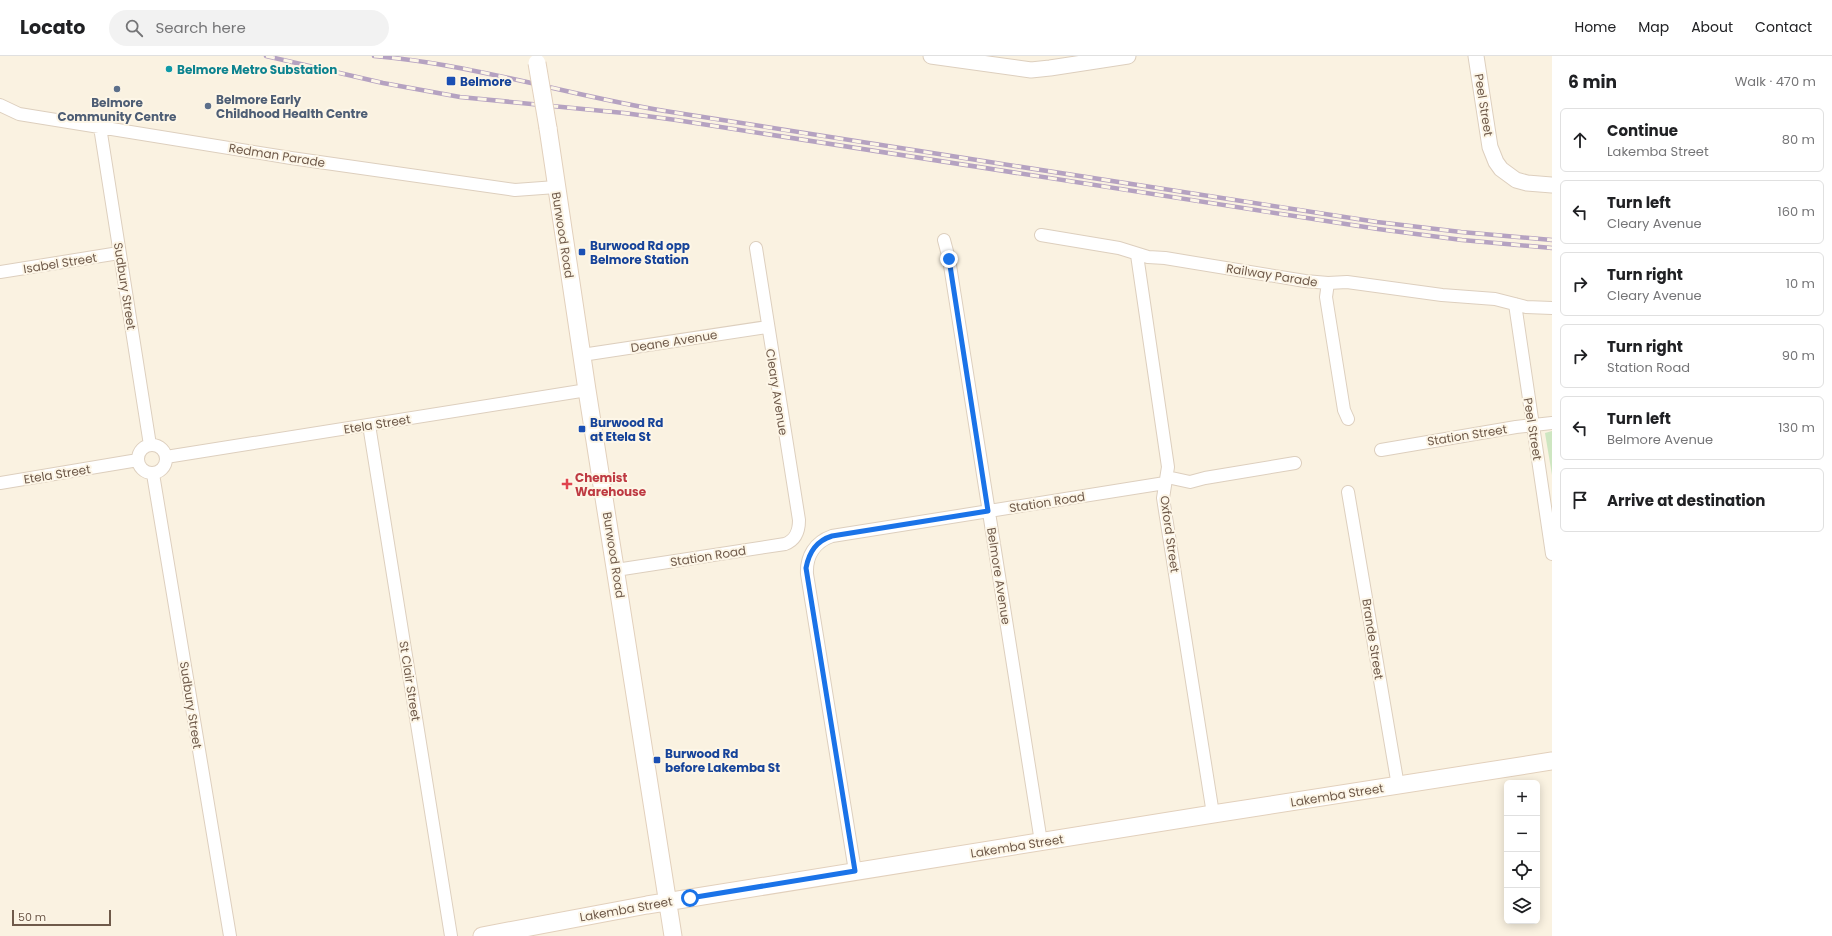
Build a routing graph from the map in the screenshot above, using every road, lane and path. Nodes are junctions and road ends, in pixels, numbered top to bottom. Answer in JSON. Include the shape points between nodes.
{"nodes":[{"id":1,"x":931,"y":56,"type":"edge"},
{"id":2,"x":1128,"y":56,"type":"edge"},
{"id":3,"x":1476,"y":56,"type":"edge"},
{"id":4,"x":537,"y":59,"type":"edge"},
{"id":5,"x":0,"y":105,"type":"edge"},
{"id":6,"x":100,"y":127,"type":"junction"},
{"id":7,"x":1552,"y":185,"type":"edge"},
{"id":8,"x":556,"y":187,"type":"junction"},
{"id":9,"x":1041,"y":235,"type":"dead end"},
{"id":10,"x":944,"y":240,"type":"dead end"},
{"id":11,"x":756,"y":248,"type":"dead end"},
{"id":12,"x":119,"y":253,"type":"junction"},
{"id":13,"x":1137,"y":255,"type":"junction"},
{"id":14,"x":0,"y":272,"type":"edge"},
{"id":15,"x":1328,"y":283,"type":"junction"},
{"id":16,"x":1515,"y":304,"type":"junction"},
{"id":17,"x":1552,"y":308,"type":"edge"},
{"id":18,"x":767,"y":327,"type":"junction"},
{"id":19,"x":582,"y":355,"type":"junction"},
{"id":20,"x":587,"y":390,"type":"junction"},
{"id":21,"x":1348,"y":419,"type":"dead end"},
{"id":22,"x":1552,"y":423,"type":"edge"},
{"id":23,"x":369,"y":425,"type":"junction"},
{"id":24,"x":1532,"y":426,"type":"junction"},
{"id":25,"x":150,"y":445,"type":"junction"},
{"id":26,"x":1381,"y":450,"type":"dead end"},
{"id":27,"x":166,"y":457,"type":"junction"},
{"id":28,"x":138,"y":460,"type":"junction"},
{"id":29,"x":1295,"y":463,"type":"dead end"},
{"id":30,"x":153,"y":474,"type":"junction"},
{"id":31,"x":1166,"y":480,"type":"junction"},
{"id":32,"x":0,"y":483,"type":"edge"},
{"id":33,"x":1348,"y":492,"type":"dead end"},
{"id":34,"x":988,"y":511,"type":"junction"},
{"id":35,"x":796,"y":536,"type":"joint"},
{"id":36,"x":1552,"y":554,"type":"edge"},
{"id":37,"x":616,"y":570,"type":"junction"},
{"id":38,"x":1552,"y":761,"type":"edge"},
{"id":39,"x":1398,"y":786,"type":"junction"},
{"id":40,"x":1213,"y":814,"type":"junction"},
{"id":41,"x":1042,"y":842,"type":"junction"},
{"id":42,"x":855,"y":871,"type":"junction"},
{"id":43,"x":668,"y":902,"type":"junction"},
{"id":44,"x":230,"y":936,"type":"edge"},
{"id":45,"x":451,"y":936,"type":"edge"},
{"id":46,"x":486,"y":936,"type":"edge"},
{"id":47,"x":674,"y":936,"type":"edge"}],
"edges":[{"from":1,"to":2,"type":"street","via":[[1031,70]]},
{"from":3,"to":7,"type":"street","name":"Peel Street","via":[[1490,147],[1496,162],[1516,180]]},
{"from":4,"to":8,"type":"main road","name":"Burwood Road","bridge":true},
{"from":5,"to":6,"type":"street","name":"Redman Parade","via":[[19,114]]},
{"from":6,"to":8,"type":"street","name":"Redman Parade","via":[[515,190]]},
{"from":6,"to":12,"type":"street","name":"Sudbury Street"},
{"from":8,"to":19,"type":"main road","name":"Burwood Road"},
{"from":9,"to":13,"type":"street","name":"Railway Parade","via":[[1119,248]]},
{"from":10,"to":34,"type":"street","name":"Belmore Avenue"},
{"from":11,"to":18,"type":"street","name":"Cleary Avenue"},
{"from":12,"to":14,"type":"street","name":"Isabel Street"},
{"from":12,"to":25,"type":"street","name":"Sudbury Street"},
{"from":13,"to":15,"type":"street","name":"Railway Parade"},
{"from":13,"to":31,"type":"street","name":"Oxford Street","via":[[1168,467]]},
{"from":15,"to":16,"type":"street","name":"Railway Parade","via":[[1347,282],[1442,295],[1495,299]]},
{"from":15,"to":21,"type":"street","via":[[1326,297],[1344,410]]},
{"from":16,"to":17,"type":"street","name":"Railway Parade"},
{"from":16,"to":24,"type":"street","name":"Peel Street"},
{"from":18,"to":19,"type":"street","name":"Deane Avenue"},
{"from":18,"to":35,"type":"street","name":"Cleary Avenue","via":[[799,520]]},
{"from":19,"to":20,"type":"main road","name":"Burwood Road"},
{"from":20,"to":23,"type":"street","name":"Etela Street"},
{"from":20,"to":37,"type":"main road","name":"Burwood Road"},
{"from":22,"to":24,"type":"street","name":"Station Street"},
{"from":23,"to":27,"type":"street","name":"Etela Street"},
{"from":23,"to":45,"type":"street","name":"St Clair Street"},
{"from":24,"to":26,"type":"street","name":"Station Street"},
{"from":24,"to":36,"type":"street","name":"Peel Street"},
{"from":25,"to":27,"type":"street","via":[[162,449]]},
{"from":25,"to":28,"type":"street","via":[[140,452]]},
{"from":27,"to":30,"type":"street","via":[[165,466]]},
{"from":28,"to":30,"type":"street","via":[[141,468]]},
{"from":28,"to":32,"type":"street","name":"Etela Street"},
{"from":29,"to":31,"type":"street","name":"Station Road","via":[[1190,482]]},
{"from":30,"to":44,"type":"street","name":"Sudbury Street"},
{"from":31,"to":34,"type":"street","name":"Station Road"},
{"from":31,"to":40,"type":"street","name":"Oxford Street","via":[[1163,498]]},
{"from":33,"to":39,"type":"street","name":"Brande Street"},
{"from":34,"to":41,"type":"street","name":"Belmore Avenue"},
{"from":34,"to":42,"type":"street","name":"Station Road","via":[[832,536],[820,541],[807,563]]},
{"from":35,"to":37,"type":"street","name":"Station Road","via":[[785,544]]},
{"from":37,"to":43,"type":"main road","name":"Burwood Road"},
{"from":38,"to":39,"type":"main road","name":"Lakemba Street"},
{"from":39,"to":40,"type":"main road","name":"Lakemba Street"},
{"from":40,"to":41,"type":"main road","name":"Lakemba Street"},
{"from":41,"to":42,"type":"main road","name":"Lakemba Street"},
{"from":42,"to":43,"type":"main road","name":"Lakemba Street"},
{"from":43,"to":46,"type":"main road","name":"Lakemba Street"},
{"from":43,"to":47,"type":"main road","name":"Burwood Road"}]}
